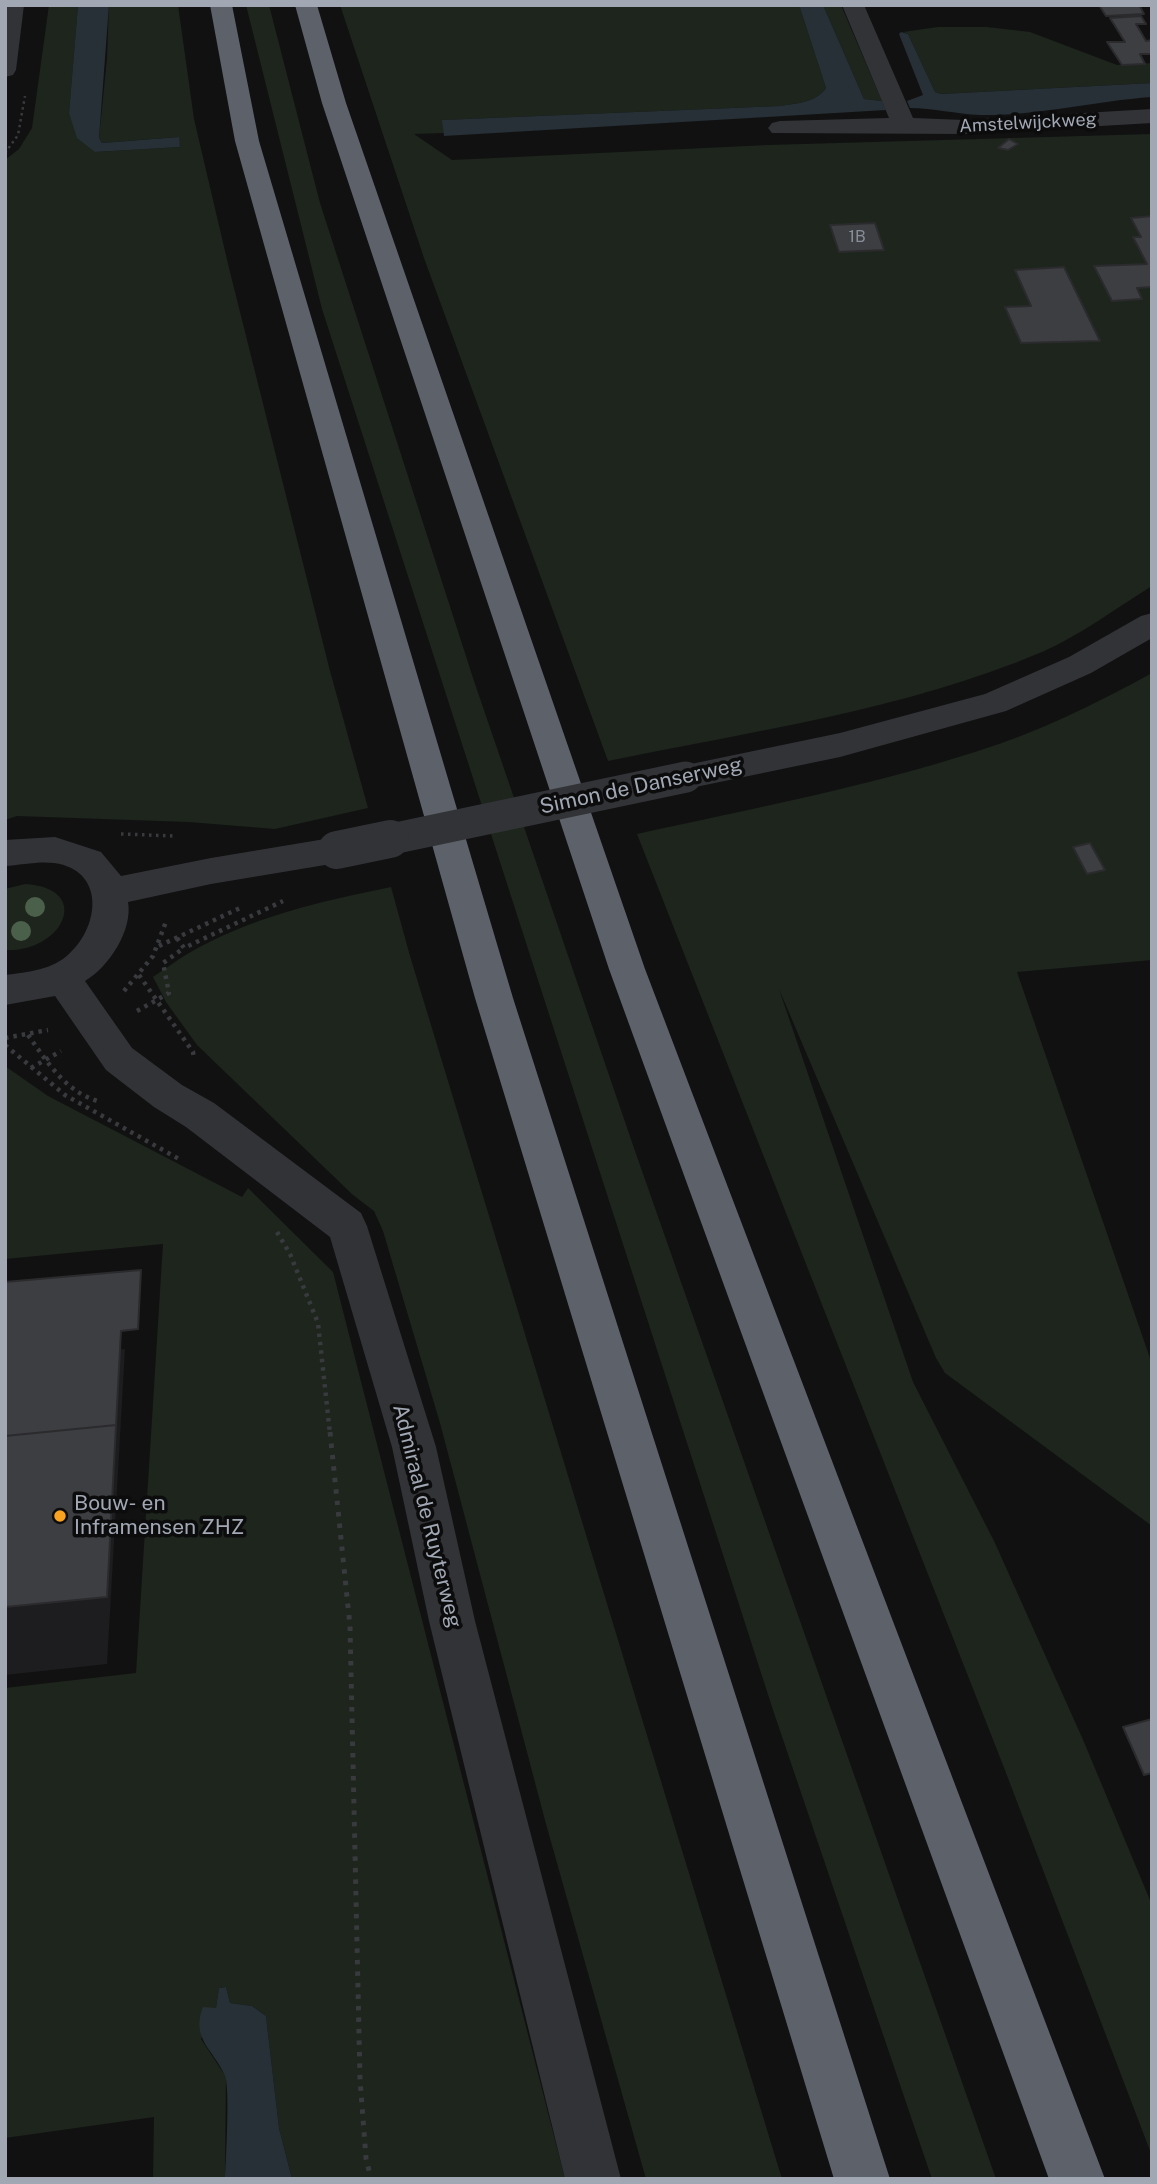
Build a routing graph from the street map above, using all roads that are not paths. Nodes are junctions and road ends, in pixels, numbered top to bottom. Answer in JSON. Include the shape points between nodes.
{"nodes":[{"id":1,"x":13,"y":5,"type":"edge"},
{"id":2,"x":221,"y":5,"type":"edge"},
{"id":3,"x":306,"y":5,"type":"edge"},
{"id":4,"x":853,"y":5,"type":"edge"},
{"id":5,"x":5,"y":70,"type":"edge"},
{"id":6,"x":1152,"y":116,"type":"edge"},
{"id":7,"x":904,"y":125,"type":"junction"},
{"id":8,"x":780,"y":128,"type":"dead end"},
{"id":9,"x":1152,"y":624,"type":"edge"},
{"id":10,"x":5,"y":853,"type":"edge"},
{"id":11,"x":112,"y":891,"type":"junction"},
{"id":12,"x":62,"y":977,"type":"junction"},
{"id":13,"x":5,"y":990,"type":"edge"},
{"id":14,"x":593,"y":2179,"type":"edge"},
{"id":15,"x":862,"y":2179,"type":"edge"},
{"id":16,"x":1077,"y":2179,"type":"edge"}],
"edges":[{"from":1,"to":5,"type":"street"},
{"from":2,"to":15,"type":"highway","via":[[247,141],[494,998]]},
{"from":3,"to":16,"type":"highway","via":[[334,103],[627,969]]},
{"from":4,"to":7,"type":"street"},
{"from":6,"to":7,"type":"street","name":"Amstelwijckweg","via":[[964,127]]},
{"from":7,"to":8,"type":"street","name":"Amstelwijckweg"},
{"from":9,"to":11,"type":"street","name":"Simon de Danserweg","bridge":true,"via":[[1080,665],[995,703],[841,745],[337,850]]},
{"from":10,"to":11,"type":"street","via":[[40,849],[73,854],[98,869]]},
{"from":11,"to":12,"type":"street","via":[[114,915],[105,938]]},
{"from":12,"to":13,"type":"street","via":[[32,988]]},
{"from":12,"to":14,"type":"street","name":"Admiraal de Ruyterweg","via":[[119,1059],[347,1226],[414,1447],[452,1621]]}]}
